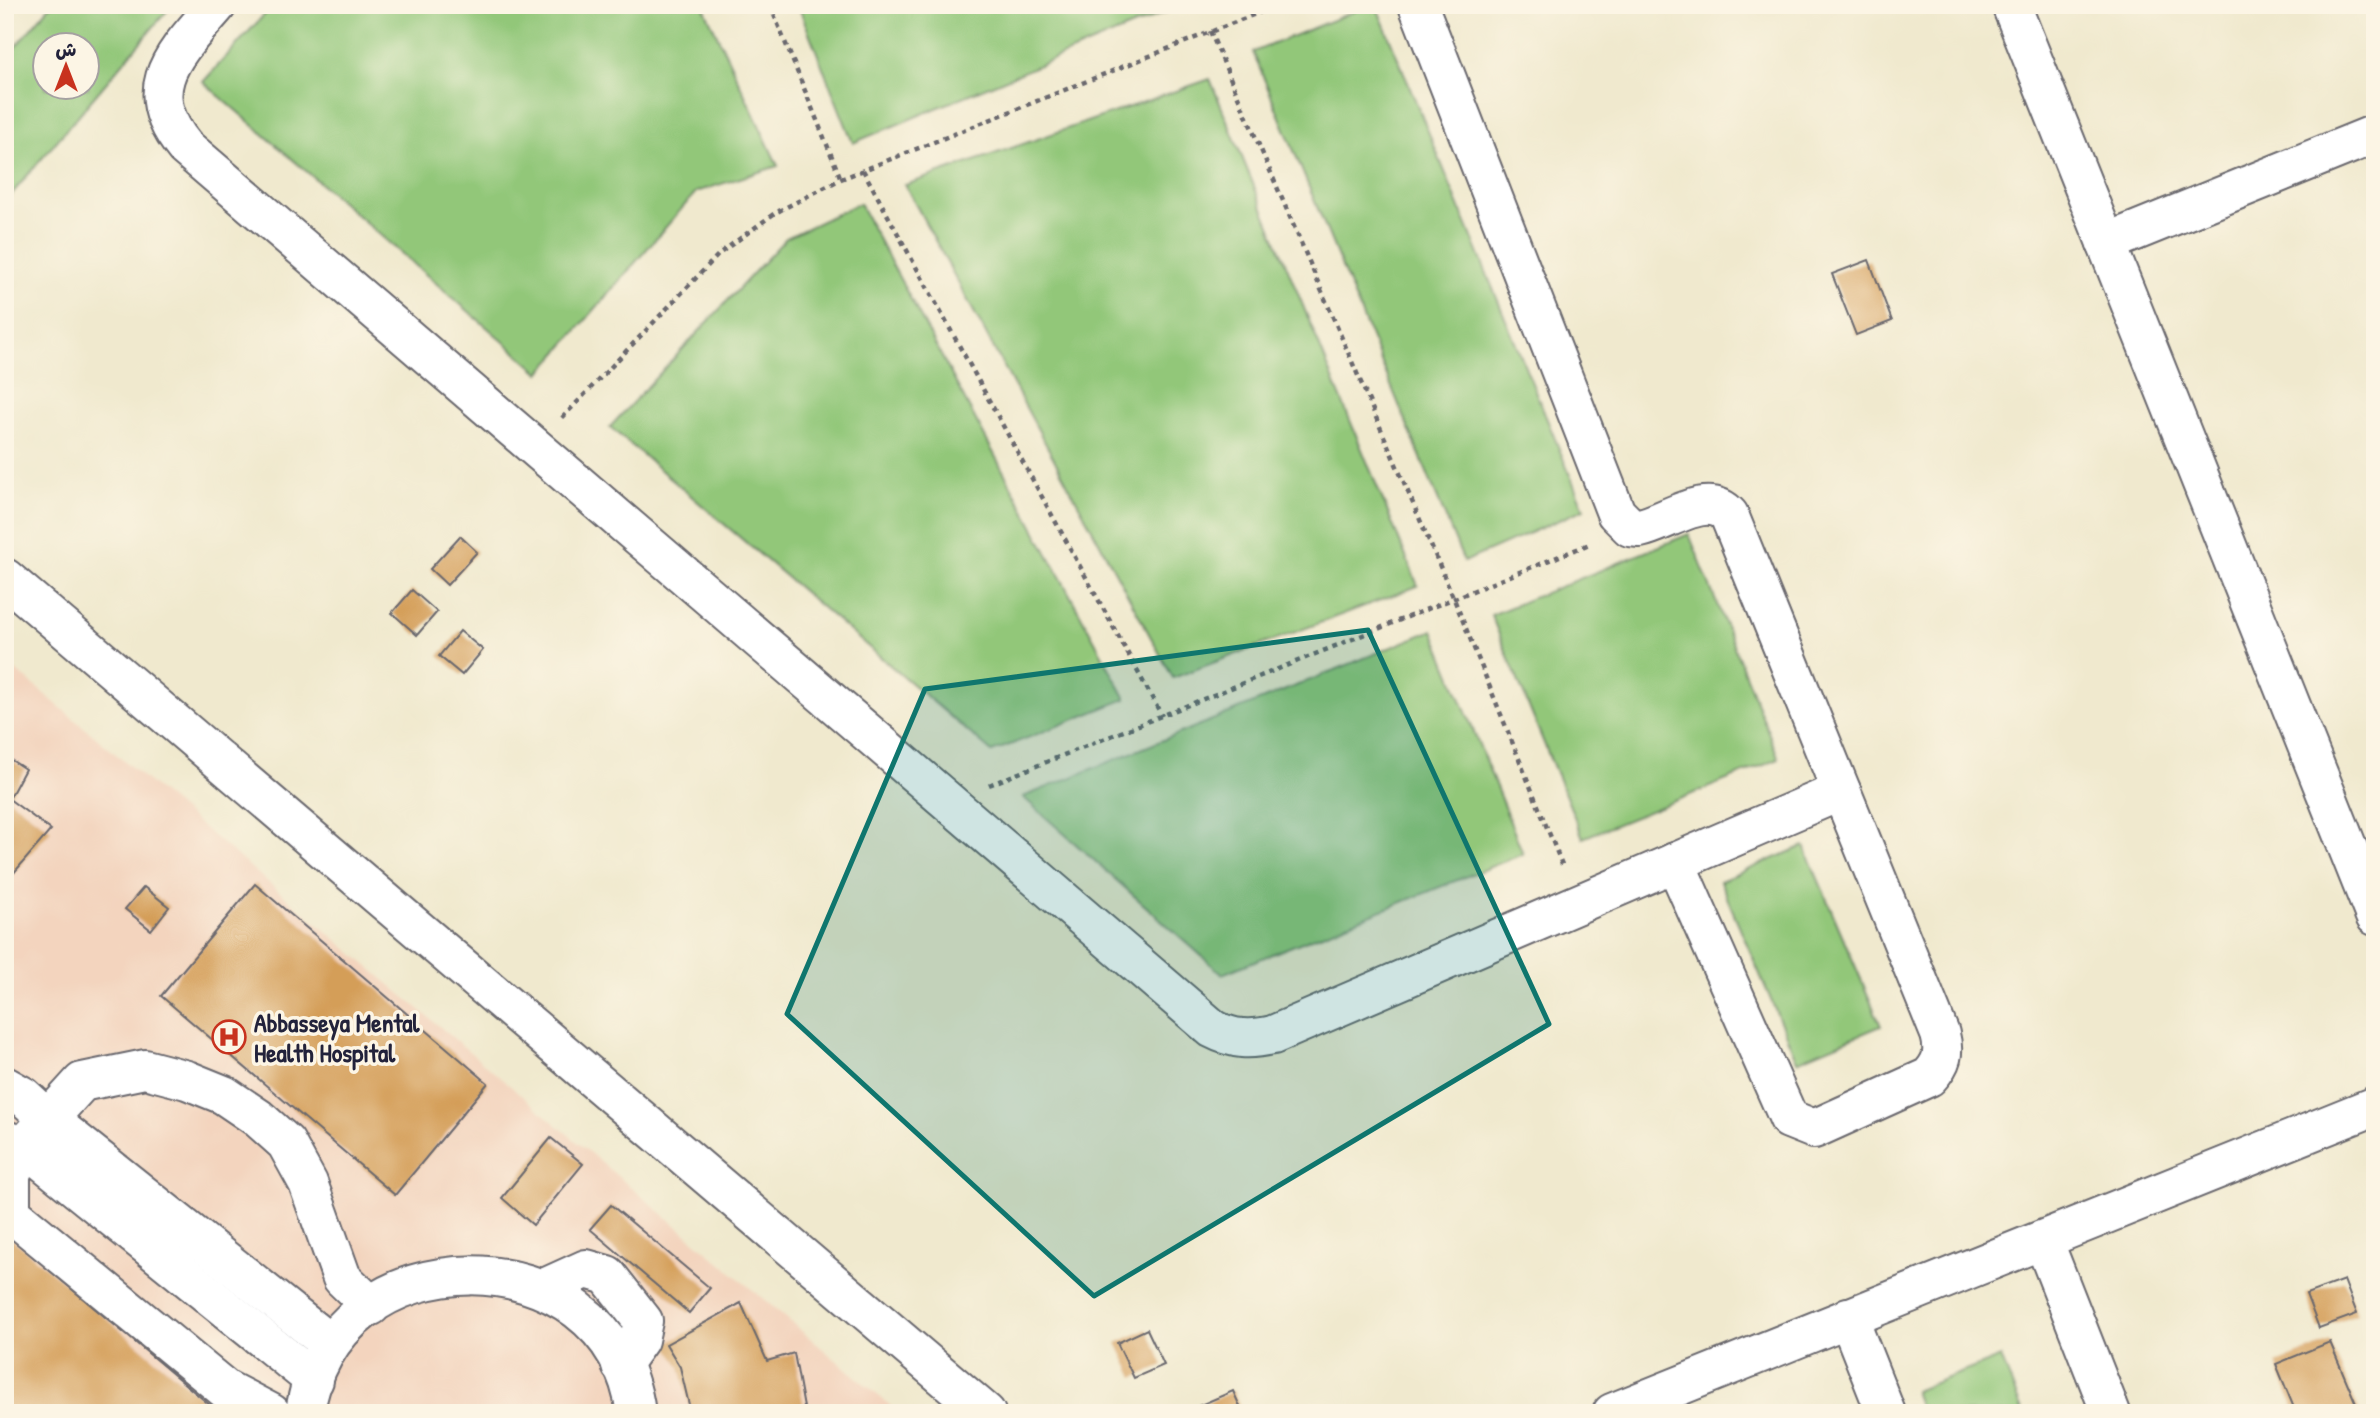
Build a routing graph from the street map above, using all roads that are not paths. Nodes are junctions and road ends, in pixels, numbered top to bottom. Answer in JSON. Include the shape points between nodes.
{"nodes":[{"id":1,"x":217,"y":5,"type":"edge"},
{"id":2,"x":1418,"y":5,"type":"edge"},
{"id":3,"x":2011,"y":5,"type":"edge"},
{"id":4,"x":2375,"y":134,"type":"edge"},
{"id":5,"x":2106,"y":243,"type":"junction"},
{"id":6,"x":5,"y":578,"type":"edge"},
{"id":7,"x":1841,"y":790,"type":"junction"},
{"id":8,"x":1675,"y":862,"type":"junction"},
{"id":9,"x":2375,"y":916,"type":"edge"},
{"id":10,"x":5,"y":1086,"type":"edge"},
{"id":11,"x":2375,"y":1105,"type":"edge"},
{"id":12,"x":25,"y":1135,"type":"edge"},
{"id":13,"x":2043,"y":1240,"type":"junction"},
{"id":14,"x":371,"y":1306,"type":"junction"},
{"id":15,"x":1848,"y":1317,"type":"junction"},
{"id":16,"x":331,"y":1343,"type":"junction"},
{"id":17,"x":309,"y":1397,"type":"edge"},
{"id":18,"x":271,"y":1413,"type":"edge"},
{"id":19,"x":636,"y":1413,"type":"edge"},
{"id":20,"x":986,"y":1413,"type":"edge"},
{"id":21,"x":1612,"y":1413,"type":"edge"},
{"id":22,"x":1886,"y":1413,"type":"edge"},
{"id":23,"x":2111,"y":1413,"type":"edge"}],
"edges":[{"from":1,"to":8,"type":"lane","via":[[176,53],[162,78],[162,104],[169,127],[185,147],[1213,1029],[1230,1038],[1273,1035]]},
{"from":2,"to":7,"type":"lane","via":[[1616,513],[1630,527],[1650,526],[1705,505],[1723,508],[1729,515]]},
{"from":3,"to":5,"type":"lane"},
{"from":4,"to":5,"type":"lane"},
{"from":5,"to":9,"type":"lane"},
{"from":6,"to":20,"type":"lane"},
{"from":7,"to":8,"type":"lane"},
{"from":7,"to":8,"type":"lane","via":[[1944,1049],[1940,1065],[1929,1077],[1814,1129],[1789,1119],[1780,1107]]},
{"from":10,"to":12,"type":"lane","via":[[23,1096]]},
{"from":11,"to":13,"type":"lane"},
{"from":12,"to":14,"type":"lane","via":[[82,1082],[145,1069],[224,1095],[286,1143],[308,1183],[342,1278]]},
{"from":12,"to":16,"type":"lane"},
{"from":12,"to":17,"type":"lane"},
{"from":12,"to":18,"type":"lane","via":[[11,1174],[11,1213],[225,1389]]},
{"from":13,"to":15,"type":"lane"},
{"from":13,"to":23,"type":"lane"},
{"from":14,"to":16,"type":"lane"},
{"from":14,"to":19,"type":"lane","via":[[436,1276],[484,1274],[542,1289],[566,1302],[607,1341],[621,1365]]},
{"from":15,"to":21,"type":"lane"},
{"from":15,"to":22,"type":"lane"},
{"from":16,"to":17,"type":"lane"}]}
